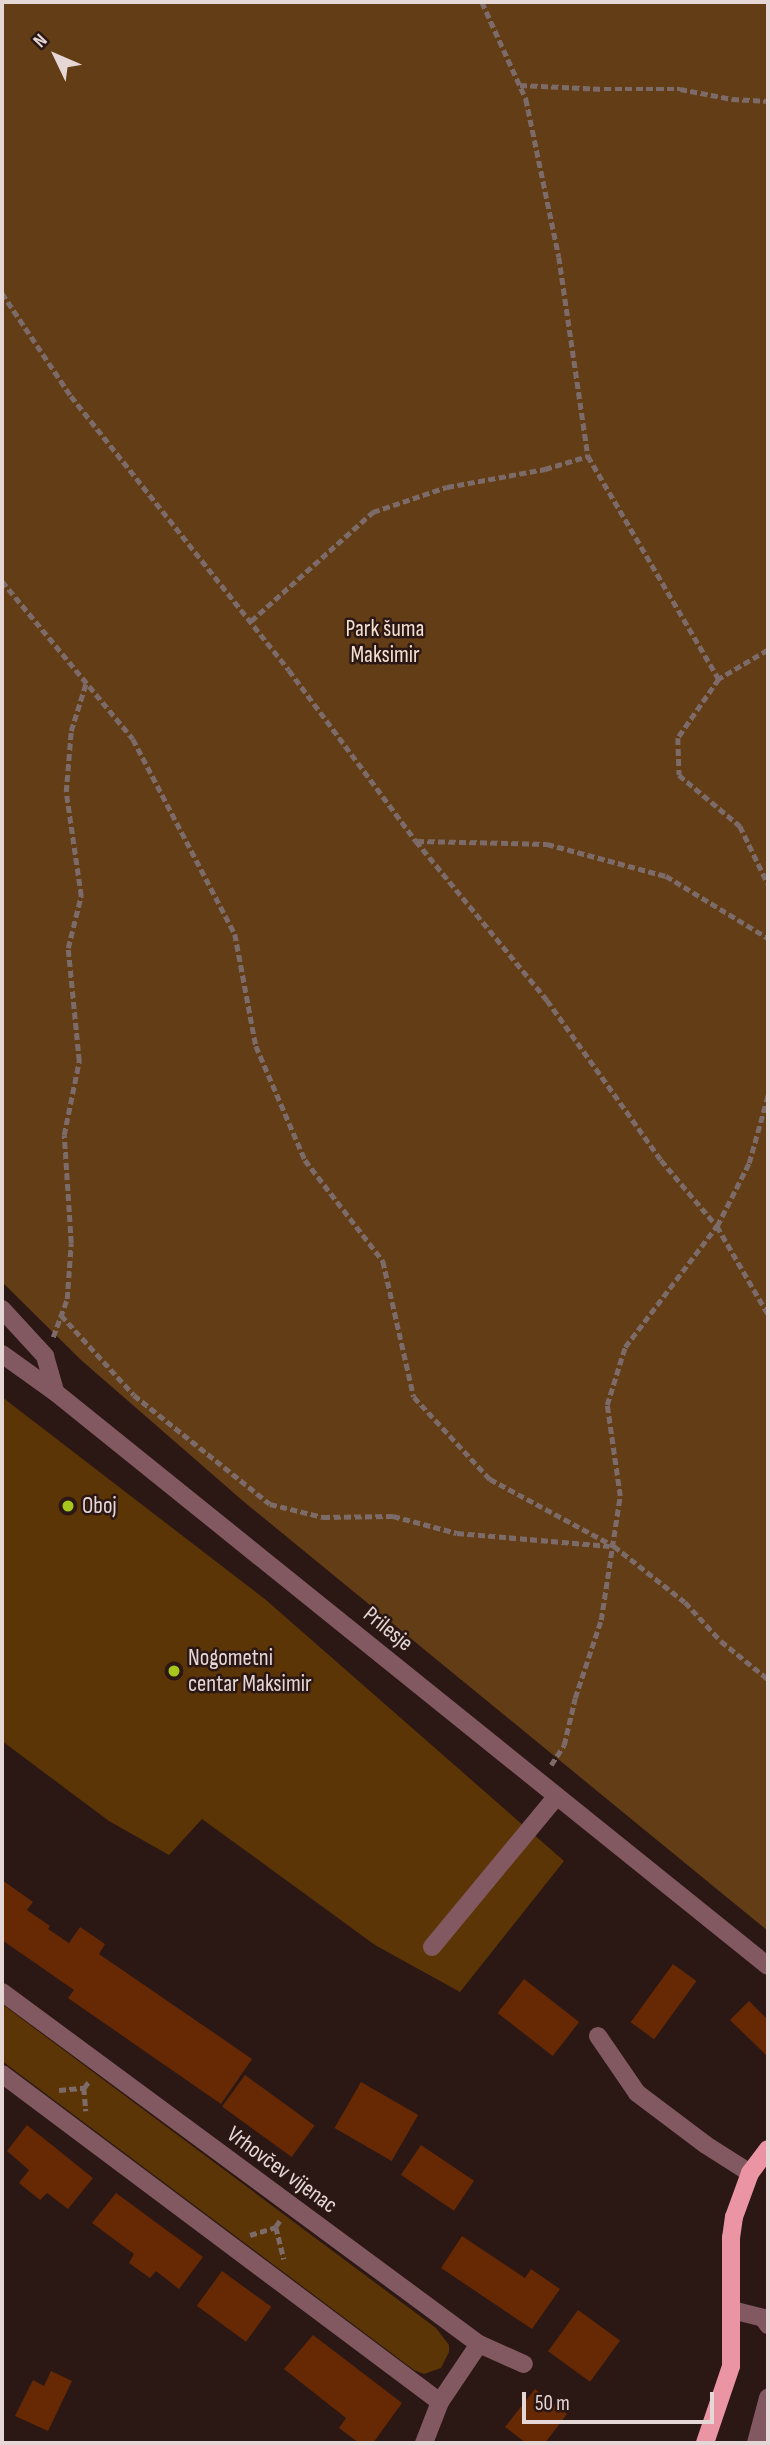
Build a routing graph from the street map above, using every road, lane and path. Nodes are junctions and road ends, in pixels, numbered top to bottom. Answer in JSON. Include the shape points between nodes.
{"nodes":[{"id":1,"x":482,"y":2,"type":"edge"},
{"id":2,"x":520,"y":85,"type":"junction"},
{"id":3,"x":768,"y":101,"type":"edge"},
{"id":4,"x":2,"y":293,"type":"edge"},
{"id":5,"x":589,"y":456,"type":"junction"},
{"id":6,"x":2,"y":581,"type":"edge"},
{"id":7,"x":251,"y":621,"type":"junction"},
{"id":8,"x":768,"y":650,"type":"edge"},
{"id":9,"x":719,"y":679,"type":"junction"},
{"id":10,"x":86,"y":682,"type":"junction"},
{"id":11,"x":416,"y":841,"type":"junction"},
{"id":12,"x":768,"y":884,"type":"edge"},
{"id":13,"x":768,"y":938,"type":"edge"},
{"id":14,"x":768,"y":1095,"type":"edge"},
{"id":15,"x":717,"y":1226,"type":"junction"},
{"id":16,"x":2,"y":1309,"type":"edge"},
{"id":17,"x":768,"y":1314,"type":"edge"},
{"id":18,"x":61,"y":1315,"type":"junction"},
{"id":19,"x":51,"y":1342,"type":"dead end"},
{"id":20,"x":2,"y":1354,"type":"edge"},
{"id":21,"x":55,"y":1392,"type":"junction"},
{"id":22,"x":614,"y":1546,"type":"junction"},
{"id":23,"x":768,"y":1679,"type":"edge"},
{"id":24,"x":549,"y":1768,"type":"dead end"},
{"id":25,"x":556,"y":1797,"type":"junction"},
{"id":26,"x":432,"y":1947,"type":"dead end"},
{"id":27,"x":768,"y":1966,"type":"edge"},
{"id":28,"x":2,"y":1992,"type":"edge"},
{"id":29,"x":598,"y":2036,"type":"dead end"},
{"id":30,"x":99,"y":2066,"type":"junction"},
{"id":31,"x":2,"y":2074,"type":"edge"},
{"id":32,"x":27,"y":2092,"type":"junction"},
{"id":33,"x":768,"y":2149,"type":"edge"},
{"id":34,"x":750,"y":2173,"type":"junction"},
{"id":35,"x":291,"y":2207,"type":"junction"},
{"id":36,"x":292,"y":2291,"type":"junction"},
{"id":37,"x":732,"y":2311,"type":"junction"},
{"id":38,"x":768,"y":2325,"type":"edge"},
{"id":39,"x":479,"y":2344,"type":"junction"},
{"id":40,"x":524,"y":2364,"type":"dead end"},
{"id":41,"x":768,"y":2398,"type":"edge"},
{"id":42,"x":440,"y":2402,"type":"junction"},
{"id":43,"x":424,"y":2443,"type":"edge"},
{"id":44,"x":705,"y":2443,"type":"edge"},
{"id":45,"x":756,"y":2443,"type":"edge"}],
"edges":[{"from":1,"to":2,"type":"path"},
{"from":2,"to":3,"type":"path","via":[[680,89]]},
{"from":2,"to":5,"type":"path","via":[[559,257]]},
{"from":4,"to":7,"type":"path","via":[[71,396]]},
{"from":5,"to":7,"type":"path","via":[[447,487],[373,512]]},
{"from":5,"to":9,"type":"path"},
{"from":6,"to":10,"type":"path"},
{"from":7,"to":11,"type":"path"},
{"from":8,"to":9,"type":"path"},
{"from":9,"to":12,"type":"path","via":[[678,738],[679,775],[740,826]]},
{"from":10,"to":18,"type":"path","via":[[71,731],[66,792],[81,896],[68,948],[79,1061],[64,1135],[71,1243],[67,1299]]},
{"from":10,"to":22,"type":"path","via":[[133,739],[235,933],[256,1046],[305,1160],[383,1261],[414,1397],[490,1479]]},
{"from":11,"to":13,"type":"path","via":[[547,844],[666,876]]},
{"from":11,"to":15,"type":"path","via":[[547,1000],[661,1160]]},
{"from":14,"to":15,"type":"path","via":[[749,1163]]},
{"from":15,"to":17,"type":"path"},
{"from":15,"to":22,"type":"path","via":[[625,1347],[607,1405],[620,1496]]},
{"from":16,"to":21,"type":"street","via":[[45,1356]]},
{"from":18,"to":19,"type":"path"},
{"from":18,"to":22,"type":"path","via":[[134,1395],[270,1504],[323,1517],[393,1516],[457,1533]]},
{"from":20,"to":21,"type":"street"},
{"from":21,"to":25,"type":"street","name":"Prilesje"},
{"from":22,"to":23,"type":"path","via":[[685,1602],[721,1641]]},
{"from":22,"to":24,"type":"path","via":[[601,1620],[564,1745]]},
{"from":25,"to":26,"type":"street"},
{"from":25,"to":27,"type":"street","name":"Prilesje"},
{"from":28,"to":30,"type":"street","name":"Vrhovčev vijenac"},
{"from":29,"to":34,"type":"street","via":[[637,2093]]},
{"from":30,"to":32,"type":"path","via":[[84,2088]]},
{"from":30,"to":35,"type":"street","name":"Vrhovčev vijenac"},
{"from":31,"to":32,"type":"street"},
{"from":32,"to":36,"type":"street"},
{"from":33,"to":34,"type":"main road"},
{"from":34,"to":37,"type":"main road","via":[[731,2238]]},
{"from":35,"to":36,"type":"path","via":[[276,2227]]},
{"from":35,"to":39,"type":"street","name":"Vrhovčev vijenac"},
{"from":36,"to":42,"type":"street"},
{"from":37,"to":38,"type":"street","via":[[763,2318]]},
{"from":37,"to":44,"type":"main road","via":[[730,2366]]},
{"from":39,"to":40,"type":"street","name":"Vrhovčev vijenac"},
{"from":39,"to":42,"type":"street"},
{"from":41,"to":45,"type":"street"},
{"from":42,"to":43,"type":"street"}]}
